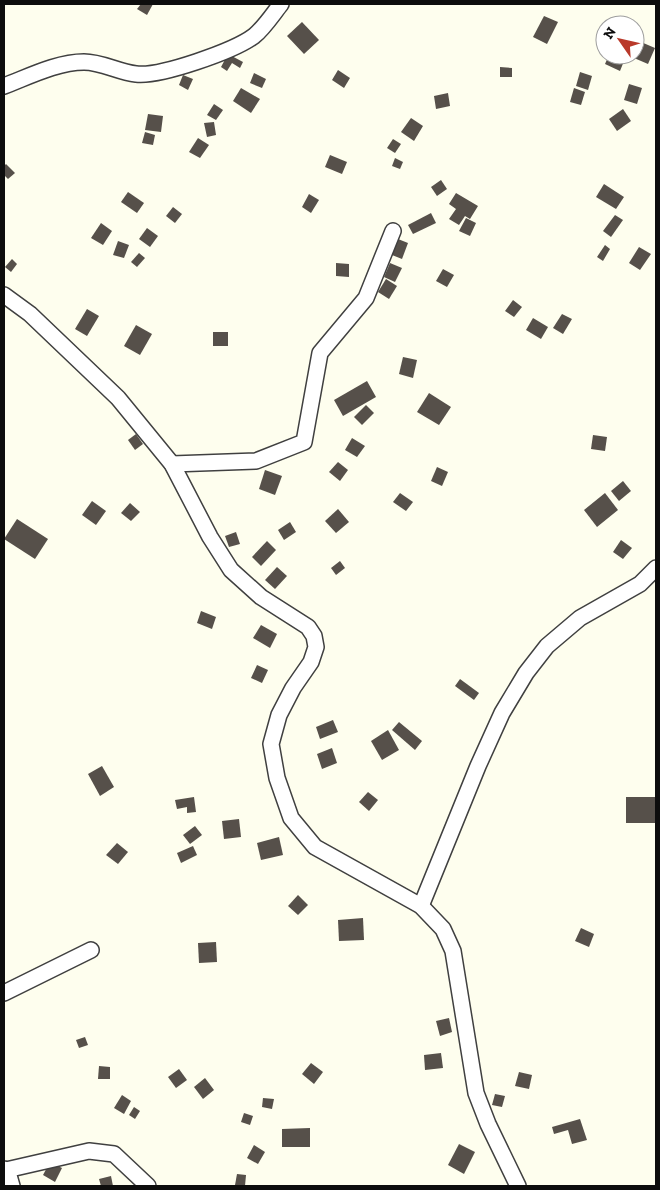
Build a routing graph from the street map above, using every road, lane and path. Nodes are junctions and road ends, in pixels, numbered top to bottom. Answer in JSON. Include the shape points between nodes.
{"nodes":[{"id":1,"x":281,"y":4,"type":"edge"},
{"id":2,"x":4,"y":86,"type":"edge"},
{"id":3,"x":393,"y":232,"type":"dead end"},
{"id":4,"x":4,"y":296,"type":"edge"},
{"id":5,"x":172,"y":464,"type":"junction"},
{"id":6,"x":656,"y":568,"type":"edge"},
{"id":7,"x":421,"y":906,"type":"junction"},
{"id":8,"x":91,"y":950,"type":"dead end"},
{"id":9,"x":4,"y":993,"type":"edge"},
{"id":10,"x":5,"y":1170,"type":"edge"},
{"id":11,"x":12,"y":1186,"type":"edge"},
{"id":12,"x":148,"y":1186,"type":"edge"},
{"id":13,"x":518,"y":1186,"type":"edge"}],
"edges":[{"from":1,"to":2,"type":"street","via":[[255,35],[235,48],[194,62],[160,72],[136,74],[83,62],[51,68]]},
{"from":3,"to":5,"type":"street","via":[[366,298],[320,354],[304,442],[256,461]]},
{"from":4,"to":5,"type":"street","via":[[30,314],[118,398]]},
{"from":5,"to":7,"type":"street","via":[[231,570],[261,596],[308,628],[314,636],[316,647],[311,662],[279,715],[271,744],[277,778],[291,818],[315,847]]},
{"from":6,"to":7,"type":"street","via":[[640,584],[580,618],[547,646],[526,673],[502,713],[478,766]]},
{"from":7,"to":13,"type":"street","via":[[443,929],[453,951],[476,1094]]},
{"from":8,"to":9,"type":"street"},
{"from":10,"to":11,"type":"street","via":[[10,1175]]},
{"from":10,"to":12,"type":"street","via":[[89,1151],[114,1154]]}]}
